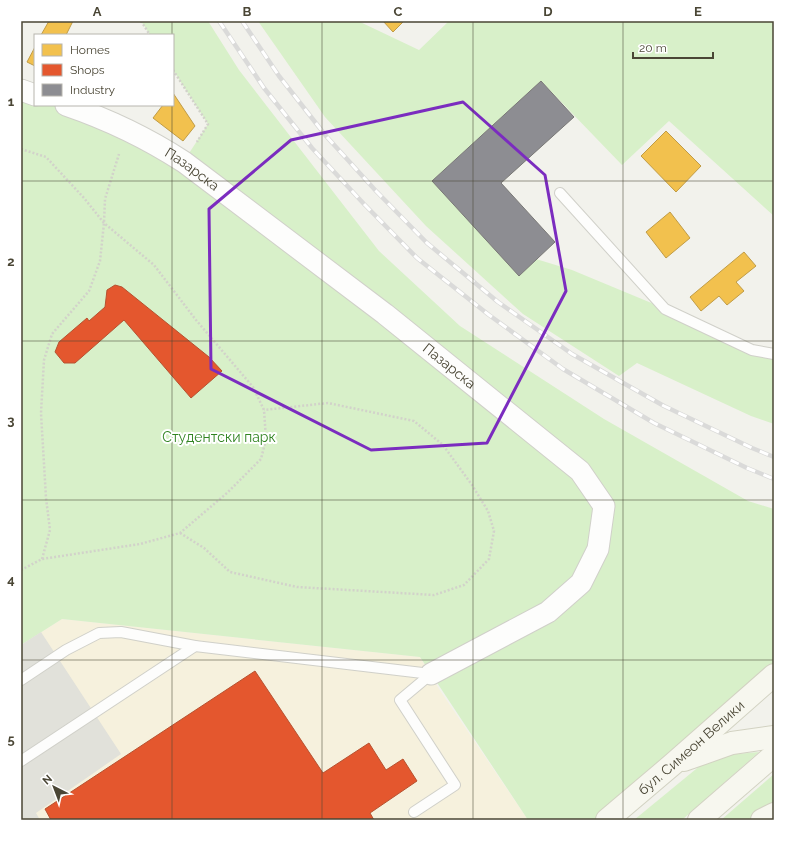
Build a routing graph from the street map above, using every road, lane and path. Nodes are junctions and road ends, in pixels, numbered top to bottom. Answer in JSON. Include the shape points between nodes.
{"nodes":[{"id":1,"x":140,"y":21,"type":"edge"},
{"id":2,"x":149,"y":34,"type":"edge"},
{"id":3,"x":174,"y":72,"type":"edge"},
{"id":4,"x":21,"y":90,"type":"edge"},
{"id":5,"x":34,"y":95,"type":"edge"},
{"id":6,"x":68,"y":106,"type":"edge"},
{"id":7,"x":127,"y":130,"type":"junction"},
{"id":8,"x":21,"y":149,"type":"edge"},
{"id":9,"x":184,"y":162,"type":"junction"},
{"id":10,"x":560,"y":193,"type":"dead end"},
{"id":11,"x":104,"y":223,"type":"junction"},
{"id":12,"x":774,"y":354,"type":"edge"},
{"id":13,"x":264,"y":410,"type":"junction"},
{"id":14,"x":180,"y":533,"type":"junction"},
{"id":15,"x":42,"y":559,"type":"junction"},
{"id":16,"x":21,"y":570,"type":"edge"},
{"id":17,"x":195,"y":646,"type":"junction"},
{"id":18,"x":431,"y":674,"type":"junction"},
{"id":19,"x":774,"y":675,"type":"edge"},
{"id":20,"x":21,"y":680,"type":"edge"},
{"id":21,"x":774,"y":737,"type":"edge"},
{"id":22,"x":774,"y":755,"type":"edge"},
{"id":23,"x":21,"y":761,"type":"edge"},
{"id":24,"x":674,"y":764,"type":"junction"},
{"id":25,"x":414,"y":812,"type":"dead end"},
{"id":26,"x":774,"y":814,"type":"edge"},
{"id":27,"x":607,"y":820,"type":"edge"},
{"id":28,"x":699,"y":820,"type":"edge"},
{"id":29,"x":762,"y":820,"type":"edge"}],
"edges":[{"from":1,"to":2,"type":"path"},
{"from":3,"to":9,"type":"path","via":[[208,124]]},
{"from":4,"to":5,"type":"street"},
{"from":6,"to":7,"type":"street","name":"Пазарска"},
{"from":7,"to":9,"type":"street","name":"Пазарска"},
{"from":7,"to":11,"type":"path","via":[[105,198]]},
{"from":8,"to":11,"type":"path","via":[[46,156]]},
{"from":9,"to":18,"type":"street","name":"Пазарска","via":[[385,314],[580,471],[604,506],[598,549],[581,583],[548,612]]},
{"from":10,"to":12,"type":"lane","via":[[665,309],[752,350]]},
{"from":11,"to":13,"type":"path","via":[[154,266],[253,387]]},
{"from":11,"to":15,"type":"path","via":[[100,261],[88,290],[52,334],[44,360],[41,413],[50,530]]},
{"from":13,"to":14,"type":"path","via":[[266,439],[261,459],[227,493]]},
{"from":13,"to":14,"type":"path","via":[[328,403],[414,421],[443,445],[488,511],[494,532],[489,559],[464,585],[434,595],[297,587],[230,572],[204,548]]},
{"from":14,"to":15,"type":"path","via":[[140,544]]},
{"from":15,"to":16,"type":"path"},
{"from":17,"to":18,"type":"lane"},
{"from":17,"to":20,"type":"lane","via":[[121,632],[99,633],[66,650]]},
{"from":17,"to":23,"type":"lane"},
{"from":18,"to":25,"type":"lane","via":[[400,700],[455,785]]},
{"from":19,"to":24,"type":"main road","name":"бул. Симеон Велики"},
{"from":21,"to":24,"type":"main road","via":[[732,743]]},
{"from":22,"to":28,"type":"main road"},
{"from":24,"to":27,"type":"main road","name":"бул. Симеон Велики"},
{"from":26,"to":29,"type":"main road"}]}
